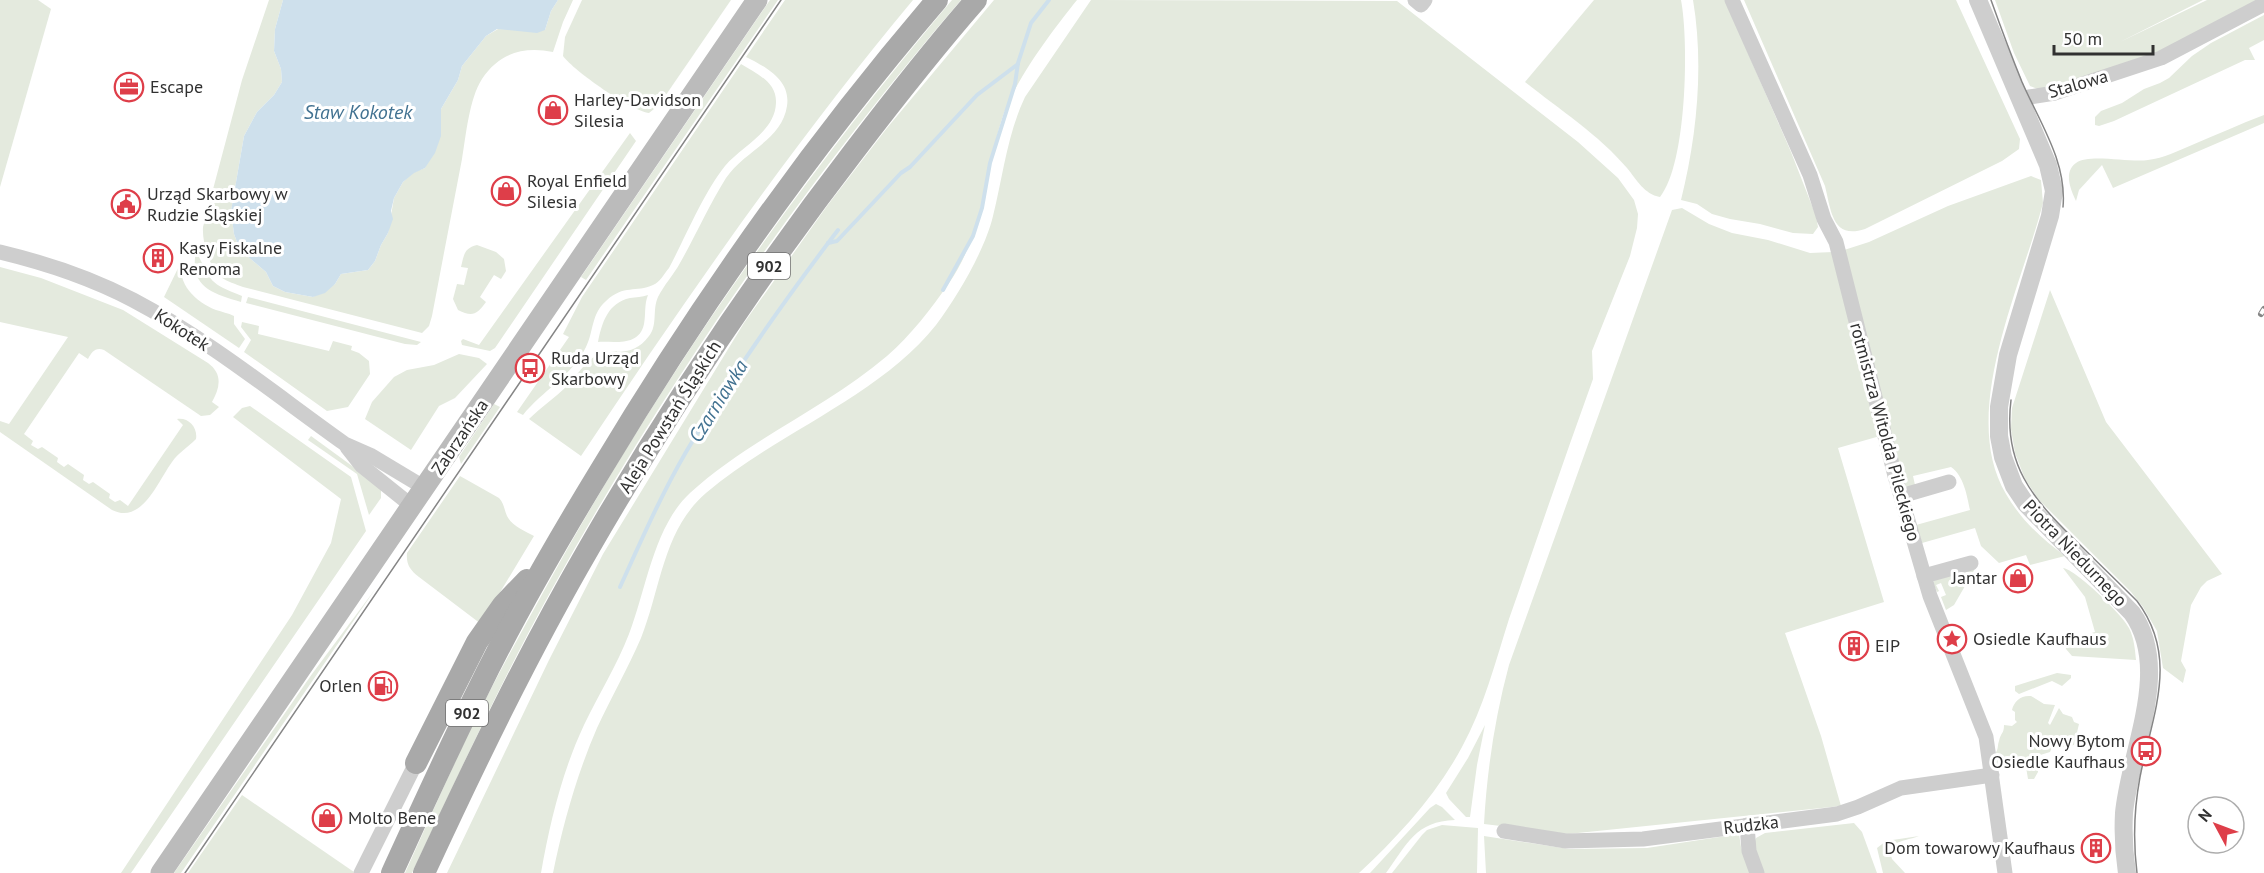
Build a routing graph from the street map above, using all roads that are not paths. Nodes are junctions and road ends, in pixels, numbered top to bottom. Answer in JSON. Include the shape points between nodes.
{"nodes":[{"id":1,"x":757,"y":0,"type":"edge"},
{"id":2,"x":937,"y":0,"type":"edge"},
{"id":3,"x":976,"y":0,"type":"edge"},
{"id":4,"x":1732,"y":0,"type":"edge"},
{"id":5,"x":1978,"y":0,"type":"edge"},
{"id":6,"x":2264,"y":4,"type":"edge"},
{"id":7,"x":2021,"y":100,"type":"junction"},
{"id":8,"x":0,"y":252,"type":"edge"},
{"id":9,"x":345,"y":444,"type":"junction"},
{"id":10,"x":1949,"y":482,"type":"dead end"},
{"id":11,"x":425,"y":488,"type":"junction"},
{"id":12,"x":1901,"y":496,"type":"junction"},
{"id":13,"x":412,"y":506,"type":"junction"},
{"id":14,"x":549,"y":557,"type":"junction"},
{"id":15,"x":1971,"y":563,"type":"dead end"},
{"id":16,"x":1924,"y":576,"type":"junction"},
{"id":17,"x":416,"y":763,"type":"joint"},
{"id":18,"x":1992,"y":776,"type":"junction"},
{"id":19,"x":1747,"y":825,"type":"junction"},
{"id":20,"x":1504,"y":831,"type":"dead end"},
{"id":21,"x":161,"y":873,"type":"edge"},
{"id":22,"x":361,"y":873,"type":"edge"},
{"id":23,"x":392,"y":873,"type":"edge"},
{"id":24,"x":424,"y":873,"type":"edge"},
{"id":25,"x":1757,"y":873,"type":"edge"},
{"id":26,"x":2005,"y":873,"type":"edge"},
{"id":27,"x":2127,"y":873,"type":"edge"}],
"edges":[{"from":1,"to":11,"type":"main road","name":"Zabrzańska"},
{"from":2,"to":14,"type":"main road","name":"Aleja Powstań Śląskich","number":"902","via":[[856,99],[729,268],[653,384]]},
{"from":3,"to":24,"type":"main road","name":"Aleja Powstań Śląskich","number":"902","via":[[813,204],[659,431],[533,651]]},
{"from":4,"to":12,"type":"street","name":"rotmistrza Witolda Pileckiego","via":[[1836,242]]},
{"from":5,"to":7,"type":"street","name":"Piotra Niedurnego"},
{"from":6,"to":7,"type":"street","name":"Stalowa","via":[[2161,58],[2055,93]]},
{"from":7,"to":27,"type":"street","name":"Piotra Niedurnego","via":[[2048,165],[2054,191],[2004,371],[1999,436],[2006,467],[2026,504],[2132,613],[2148,646],[2150,680],[2124,814]]},
{"from":8,"to":9,"type":"street","name":"Kokotek","via":[[70,273],[147,308]]},
{"from":9,"to":11,"type":"street","name":"Kokotek"},
{"from":9,"to":13,"type":"street","name":"Kokotek","via":[[362,466]]},
{"from":10,"to":12,"type":"street"},
{"from":11,"to":13,"type":"main road","name":"Zabrzańska"},
{"from":12,"to":16,"type":"street","name":"rotmistrza Witolda Pileckiego"},
{"from":13,"to":21,"type":"main road","name":"Zabrzańska"},
{"from":14,"to":17,"type":"main road","via":[[489,622]]},
{"from":14,"to":23,"type":"main road","name":"Aleja Powstań Śląskich","number":"902","via":[[478,688]]},
{"from":15,"to":16,"type":"street"},
{"from":16,"to":18,"type":"street","name":"rotmistrza Witolda Pileckiego","via":[[1985,732]]},
{"from":17,"to":22,"type":"street"},
{"from":18,"to":19,"type":"street","name":"Rudzka","via":[[1901,788],[1837,814]]},
{"from":18,"to":26,"type":"street","name":"rotmistrza Witolda Pileckiego"},
{"from":19,"to":20,"type":"street","name":"Rudzka","via":[[1643,839],[1566,841]]},
{"from":19,"to":25,"type":"street","via":[[1749,851]]}]}
